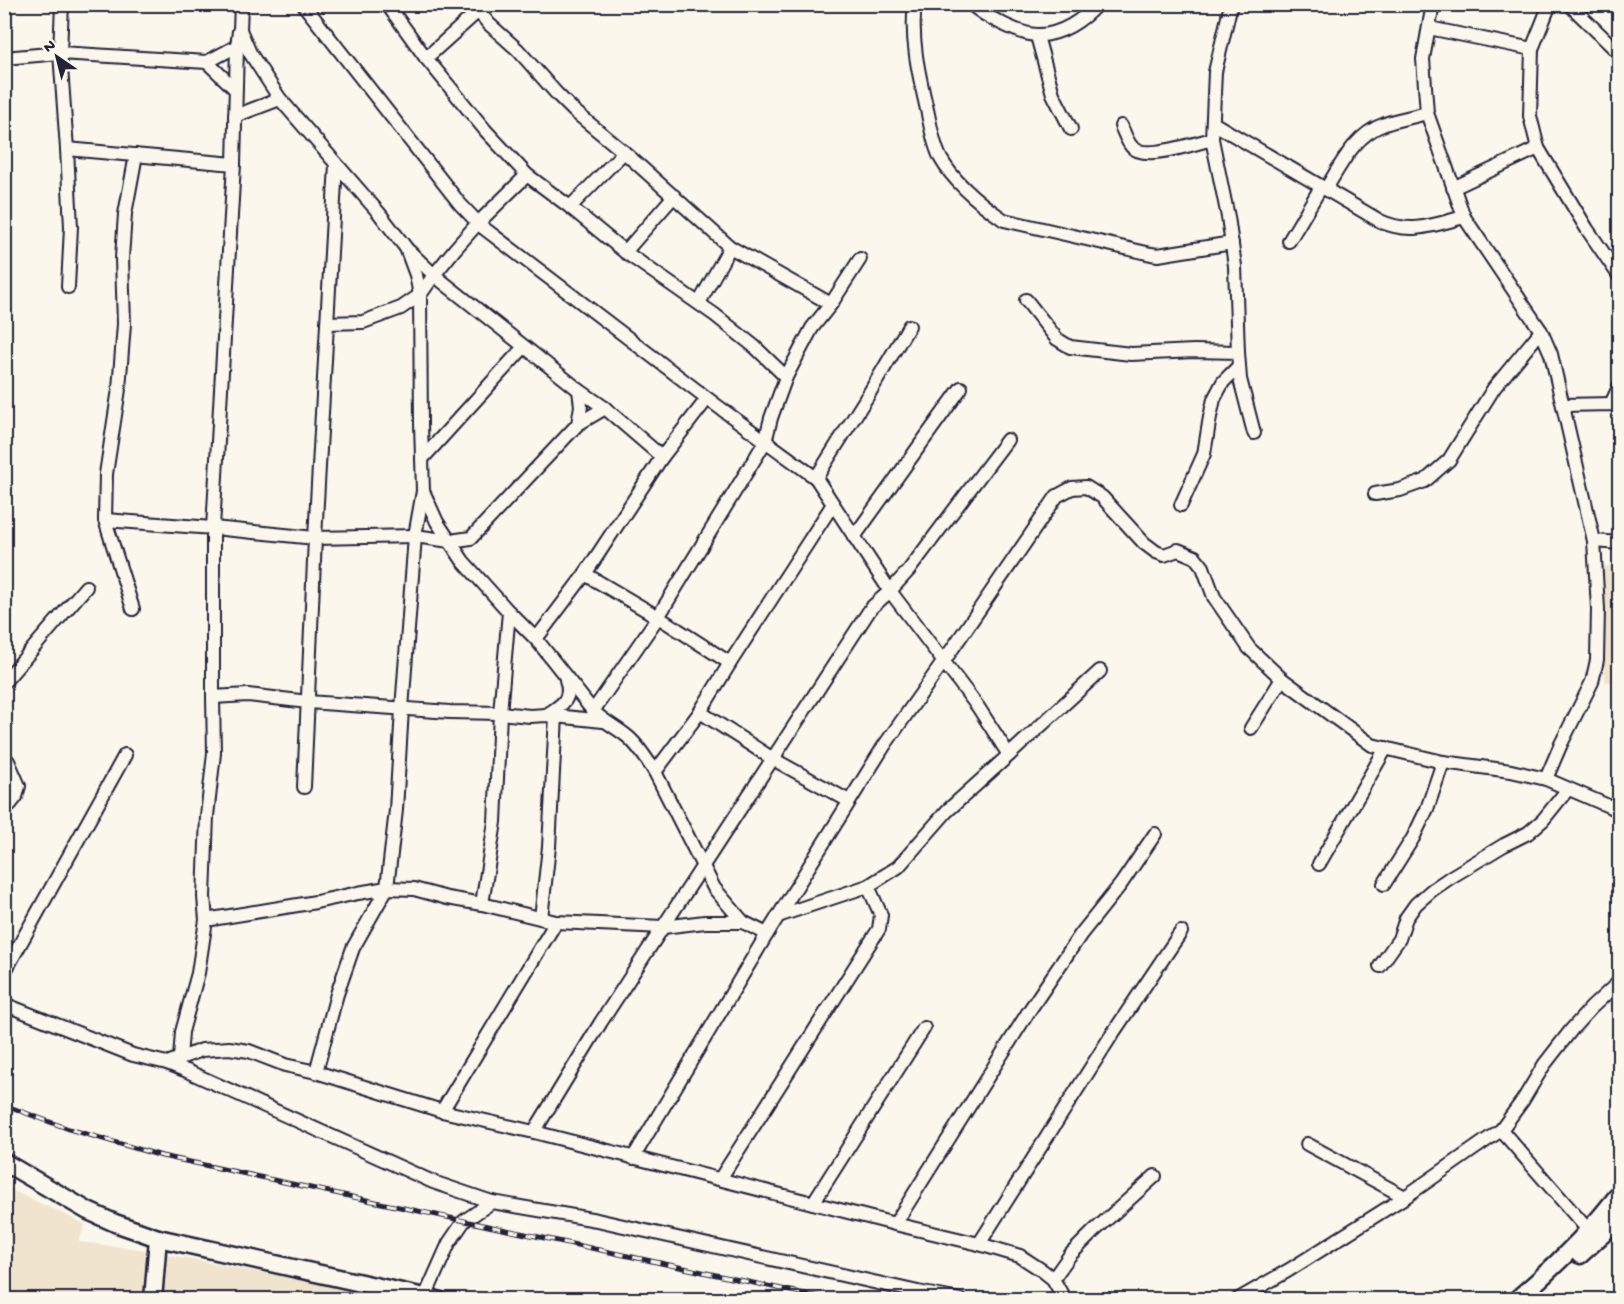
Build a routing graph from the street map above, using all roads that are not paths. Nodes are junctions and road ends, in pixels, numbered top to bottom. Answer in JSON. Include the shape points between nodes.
{"nodes":[{"id":1,"x":62,"y":4,"type":"edge"},
{"id":2,"x":241,"y":4,"type":"edge"},
{"id":3,"x":303,"y":4,"type":"edge"},
{"id":4,"x":387,"y":4,"type":"edge"},
{"id":5,"x":915,"y":4,"type":"edge"},
{"id":6,"x":970,"y":4,"type":"edge"},
{"id":7,"x":1097,"y":4,"type":"edge"},
{"id":8,"x":1231,"y":4,"type":"edge"},
{"id":9,"x":1550,"y":4,"type":"edge"},
{"id":10,"x":1569,"y":4,"type":"edge"},
{"id":11,"x":1433,"y":5,"type":"edge"},
{"id":12,"x":478,"y":7,"type":"edge"},
{"id":13,"x":1428,"y":27,"type":"junction"},
{"id":14,"x":240,"y":30,"type":"junction"},
{"id":15,"x":1037,"y":36,"type":"junction"},
{"id":16,"x":237,"y":46,"type":"junction"},
{"id":17,"x":1532,"y":49,"type":"junction"},
{"id":18,"x":60,"y":53,"type":"junction"},
{"id":19,"x":1620,"y":54,"type":"edge"},
{"id":20,"x":4,"y":58,"type":"edge"},
{"id":21,"x":426,"y":58,"type":"junction"},
{"id":22,"x":207,"y":62,"type":"junction"},
{"id":23,"x":235,"y":89,"type":"junction"},
{"id":24,"x":280,"y":99,"type":"junction"},
{"id":25,"x":1427,"y":113,"type":"junction"},
{"id":26,"x":235,"y":116,"type":"junction"},
{"id":27,"x":1213,"y":123,"type":"junction"},
{"id":28,"x":1121,"y":126,"type":"dead end"},
{"id":29,"x":1071,"y":129,"type":"dead end"},
{"id":30,"x":1212,"y":139,"type":"junction"},
{"id":31,"x":1538,"y":148,"type":"junction"},
{"id":32,"x":67,"y":149,"type":"junction"},
{"id":33,"x":624,"y":152,"type":"junction"},
{"id":34,"x":136,"y":155,"type":"junction"},
{"id":35,"x":234,"y":164,"type":"junction"},
{"id":36,"x":336,"y":164,"type":"junction"},
{"id":37,"x":527,"y":175,"type":"junction"},
{"id":38,"x":1324,"y":188,"type":"junction"},
{"id":39,"x":1453,"y":188,"type":"junction"},
{"id":40,"x":674,"y":196,"type":"junction"},
{"id":41,"x":570,"y":207,"type":"junction"},
{"id":42,"x":1464,"y":217,"type":"junction"},
{"id":43,"x":478,"y":223,"type":"junction"},
{"id":44,"x":1289,"y":241,"type":"dead end"},
{"id":45,"x":1232,"y":243,"type":"junction"},
{"id":46,"x":730,"y":247,"type":"junction"},
{"id":47,"x":406,"y":248,"type":"junction"},
{"id":48,"x":625,"y":252,"type":"junction"},
{"id":49,"x":860,"y":258,"type":"dead end"},
{"id":50,"x":434,"y":275,"type":"junction"},
{"id":51,"x":1620,"y":277,"type":"edge"},
{"id":52,"x":68,"y":287,"type":"dead end"},
{"id":53,"x":420,"y":295,"type":"junction"},
{"id":54,"x":1026,"y":300,"type":"dead end"},
{"id":55,"x":699,"y":303,"type":"junction"},
{"id":56,"x":831,"y":304,"type":"junction"},
{"id":57,"x":327,"y":323,"type":"junction"},
{"id":58,"x":909,"y":326,"type":"dead end"},
{"id":59,"x":1541,"y":331,"type":"junction"},
{"id":60,"x":524,"y":347,"type":"junction"},
{"id":61,"x":1238,"y":352,"type":"junction"},
{"id":62,"x":1239,"y":366,"type":"junction"},
{"id":63,"x":786,"y":377,"type":"junction"},
{"id":64,"x":1620,"y":386,"type":"edge"},
{"id":65,"x":961,"y":388,"type":"dead end"},
{"id":66,"x":579,"y":390,"type":"junction"},
{"id":67,"x":707,"y":399,"type":"junction"},
{"id":68,"x":1563,"y":405,"type":"junction"},
{"id":69,"x":1615,"y":406,"type":"edge"},
{"id":70,"x":605,"y":408,"type":"junction"},
{"id":71,"x":578,"y":423,"type":"junction"},
{"id":72,"x":1254,"y":433,"type":"dead end"},
{"id":73,"x":1007,"y":440,"type":"dead end"},
{"id":74,"x":765,"y":442,"type":"junction"},
{"id":75,"x":662,"y":457,"type":"junction"},
{"id":76,"x":422,"y":459,"type":"junction"},
{"id":77,"x":816,"y":478,"type":"junction"},
{"id":78,"x":423,"y":491,"type":"junction"},
{"id":79,"x":1375,"y":494,"type":"dead end"},
{"id":80,"x":833,"y":504,"type":"junction"},
{"id":81,"x":1181,"y":505,"type":"dead end"},
{"id":82,"x":105,"y":520,"type":"junction"},
{"id":83,"x":213,"y":528,"type":"junction"},
{"id":84,"x":415,"y":536,"type":"junction"},
{"id":85,"x":854,"y":537,"type":"junction"},
{"id":86,"x":315,"y":538,"type":"junction"},
{"id":87,"x":471,"y":538,"type":"junction"},
{"id":88,"x":1594,"y":540,"type":"junction"},
{"id":89,"x":450,"y":541,"type":"junction"},
{"id":90,"x":1620,"y":543,"type":"edge"},
{"id":91,"x":463,"y":561,"type":"junction"},
{"id":92,"x":585,"y":574,"type":"junction"},
{"id":93,"x":86,"y":587,"type":"dead end"},
{"id":94,"x":890,"y":591,"type":"junction"},
{"id":95,"x":133,"y":609,"type":"dead end"},
{"id":96,"x":509,"y":612,"type":"junction"},
{"id":97,"x":658,"y":617,"type":"junction"},
{"id":98,"x":536,"y":639,"type":"junction"},
{"id":99,"x":944,"y":661,"type":"junction"},
{"id":100,"x":730,"y":663,"type":"junction"},
{"id":101,"x":1100,"y":671,"type":"dead end"},
{"id":102,"x":564,"y":676,"type":"junction"},
{"id":103,"x":1282,"y":680,"type":"junction"},
{"id":104,"x":4,"y":682,"type":"edge"},
{"id":105,"x":213,"y":697,"type":"junction"},
{"id":106,"x":308,"y":702,"type":"junction"},
{"id":107,"x":402,"y":709,"type":"junction"},
{"id":108,"x":593,"y":711,"type":"junction"},
{"id":109,"x":700,"y":712,"type":"junction"},
{"id":110,"x":500,"y":713,"type":"junction"},
{"id":111,"x":551,"y":716,"type":"junction"},
{"id":112,"x":603,"y":721,"type":"junction"},
{"id":113,"x":1251,"y":728,"type":"dead end"},
{"id":114,"x":1386,"y":748,"type":"junction"},
{"id":115,"x":125,"y":755,"type":"dead end"},
{"id":116,"x":1009,"y":756,"type":"junction"},
{"id":117,"x":773,"y":759,"type":"junction"},
{"id":118,"x":8,"y":761,"type":"dead end"},
{"id":119,"x":1443,"y":762,"type":"junction"},
{"id":120,"x":655,"y":772,"type":"junction"},
{"id":121,"x":1546,"y":779,"type":"junction"},
{"id":122,"x":304,"y":787,"type":"dead end"},
{"id":123,"x":1568,"y":789,"type":"junction"},
{"id":124,"x":849,"y":801,"type":"junction"},
{"id":125,"x":1620,"y":811,"type":"edge"},
{"id":126,"x":4,"y":812,"type":"edge"},
{"id":127,"x":1155,"y":834,"type":"dead end"},
{"id":128,"x":1319,"y":864,"type":"dead end"},
{"id":129,"x":703,"y":865,"type":"junction"},
{"id":130,"x":1384,"y":884,"type":"dead end"},
{"id":131,"x":868,"y":886,"type":"junction"},
{"id":132,"x":387,"y":888,"type":"junction"},
{"id":133,"x":482,"y":904,"type":"junction"},
{"id":134,"x":778,"y":916,"type":"junction"},
{"id":135,"x":541,"y":918,"type":"junction"},
{"id":136,"x":206,"y":920,"type":"junction"},
{"id":137,"x":556,"y":922,"type":"junction"},
{"id":138,"x":743,"y":922,"type":"junction"},
{"id":139,"x":663,"y":927,"type":"junction"},
{"id":140,"x":1181,"y":932,"type":"dead end"},
{"id":141,"x":767,"y":934,"type":"junction"},
{"id":142,"x":1380,"y":966,"type":"dead end"},
{"id":143,"x":4,"y":973,"type":"edge"},
{"id":144,"x":1620,"y":981,"type":"edge"},
{"id":145,"x":4,"y":1004,"type":"edge"},
{"id":146,"x":924,"y":1028,"type":"dead end"},
{"id":147,"x":180,"y":1058,"type":"junction"},
{"id":148,"x":167,"y":1063,"type":"junction"},
{"id":149,"x":316,"y":1072,"type":"junction"},
{"id":150,"x":442,"y":1111,"type":"junction"},
{"id":151,"x":1501,"y":1130,"type":"junction"},
{"id":152,"x":534,"y":1132,"type":"junction"},
{"id":153,"x":1307,"y":1144,"type":"dead end"},
{"id":154,"x":633,"y":1158,"type":"junction"},
{"id":155,"x":4,"y":1162,"type":"edge"},
{"id":156,"x":1155,"y":1176,"type":"dead end"},
{"id":157,"x":720,"y":1179,"type":"junction"},
{"id":158,"x":1620,"y":1193,"type":"edge"},
{"id":159,"x":1405,"y":1197,"type":"junction"},
{"id":160,"x":492,"y":1202,"type":"junction"},
{"id":161,"x":813,"y":1203,"type":"junction"},
{"id":162,"x":1620,"y":1216,"type":"edge"},
{"id":163,"x":895,"y":1224,"type":"junction"},
{"id":164,"x":1589,"y":1231,"type":"junction"},
{"id":165,"x":158,"y":1238,"type":"junction"},
{"id":166,"x":979,"y":1244,"type":"junction"},
{"id":167,"x":1053,"y":1279,"type":"junction"},
{"id":168,"x":432,"y":1298,"type":"edge"},
{"id":169,"x":153,"y":1299,"type":"edge"},
{"id":170,"x":960,"y":1299,"type":"edge"},
{"id":171,"x":1065,"y":1299,"type":"edge"},
{"id":172,"x":1237,"y":1299,"type":"edge"},
{"id":173,"x":1516,"y":1299,"type":"edge"},
{"id":174,"x":1531,"y":1299,"type":"edge"}],
"edges":[{"from":1,"to":18,"type":"street"},
{"from":2,"to":14,"type":"street"},
{"from":3,"to":43,"type":"street"},
{"from":4,"to":21,"type":"street"},
{"from":5,"to":45,"type":"street","via":[[915,52],[940,157],[987,208],[1004,220],[1151,254]]},
{"from":6,"to":15,"type":"street","via":[[1004,25]]},
{"from":7,"to":15,"type":"street","via":[[1068,28]]},
{"from":8,"to":27,"type":"street","via":[[1215,72]]},
{"from":9,"to":17,"type":"street"},
{"from":10,"to":19,"type":"street"},
{"from":11,"to":13,"type":"street"},
{"from":12,"to":21,"type":"street"},
{"from":12,"to":33,"type":"street","via":[[574,111]]},
{"from":13,"to":17,"type":"street"},
{"from":13,"to":25,"type":"street","via":[[1423,59]]},
{"from":14,"to":16,"type":"street"},
{"from":14,"to":24,"type":"street"},
{"from":15,"to":29,"type":"street","via":[[1053,94]]},
{"from":16,"to":22,"type":"street"},
{"from":16,"to":23,"type":"street"},
{"from":17,"to":31,"type":"street","via":[[1530,116]]},
{"from":18,"to":20,"type":"street"},
{"from":18,"to":22,"type":"street"},
{"from":18,"to":32,"type":"street"},
{"from":21,"to":37,"type":"street"},
{"from":22,"to":23,"type":"street"},
{"from":23,"to":26,"type":"street"},
{"from":24,"to":26,"type":"street"},
{"from":24,"to":36,"type":"street"},
{"from":25,"to":38,"type":"street","via":[[1370,131],[1358,140]]},
{"from":25,"to":39,"type":"street"},
{"from":26,"to":35,"type":"street"},
{"from":27,"to":30,"type":"street"},
{"from":27,"to":38,"type":"street"},
{"from":28,"to":30,"type":"street","via":[[1132,147],[1140,152],[1160,152]]},
{"from":30,"to":45,"type":"street"},
{"from":31,"to":39,"type":"street"},
{"from":31,"to":51,"type":"street"},
{"from":32,"to":34,"type":"street"},
{"from":32,"to":52,"type":"street","via":[[71,227]]},
{"from":33,"to":40,"type":"street"},
{"from":33,"to":41,"type":"street"},
{"from":34,"to":35,"type":"street"},
{"from":34,"to":82,"type":"street","via":[[125,214],[124,324],[106,474]]},
{"from":35,"to":83,"type":"street"},
{"from":36,"to":47,"type":"street"},
{"from":36,"to":57,"type":"street"},
{"from":37,"to":41,"type":"street"},
{"from":37,"to":43,"type":"street"},
{"from":38,"to":42,"type":"street","via":[[1391,227],[1432,226]]},
{"from":38,"to":44,"type":"street"},
{"from":39,"to":42,"type":"street"},
{"from":40,"to":46,"type":"street"},
{"from":40,"to":48,"type":"street"},
{"from":41,"to":48,"type":"street"},
{"from":42,"to":59,"type":"street"},
{"from":43,"to":50,"type":"street"},
{"from":43,"to":67,"type":"street"},
{"from":45,"to":61,"type":"street"},
{"from":46,"to":55,"type":"street"},
{"from":46,"to":56,"type":"street"},
{"from":47,"to":50,"type":"street"},
{"from":47,"to":53,"type":"street"},
{"from":48,"to":55,"type":"street"},
{"from":49,"to":56,"type":"street"},
{"from":50,"to":53,"type":"street"},
{"from":50,"to":60,"type":"street"},
{"from":53,"to":57,"type":"street","via":[[401,308],[363,322]]},
{"from":53,"to":76,"type":"street"},
{"from":54,"to":61,"type":"street","via":[[1057,339],[1070,347],[1131,354]]},
{"from":55,"to":63,"type":"street"},
{"from":56,"to":63,"type":"street","via":[[812,328]]},
{"from":57,"to":86,"type":"street"},
{"from":58,"to":77,"type":"street"},
{"from":59,"to":68,"type":"street","via":[[1551,354]]},
{"from":59,"to":79,"type":"street","via":[[1494,388],[1449,460],[1425,481]]},
{"from":60,"to":66,"type":"street"},
{"from":60,"to":76,"type":"street"},
{"from":61,"to":62,"type":"street"},
{"from":62,"to":72,"type":"street"},
{"from":62,"to":81,"type":"street","via":[[1223,382],[1214,399],[1204,454]]},
{"from":63,"to":74,"type":"street"},
{"from":64,"to":69,"type":"street"},
{"from":65,"to":85,"type":"street"},
{"from":66,"to":70,"type":"street"},
{"from":66,"to":71,"type":"street"},
{"from":67,"to":74,"type":"street"},
{"from":67,"to":75,"type":"street"},
{"from":68,"to":69,"type":"street"},
{"from":68,"to":88,"type":"street"},
{"from":70,"to":71,"type":"street"},
{"from":70,"to":75,"type":"street"},
{"from":71,"to":87,"type":"street"},
{"from":73,"to":94,"type":"street"},
{"from":74,"to":77,"type":"street"},
{"from":74,"to":97,"type":"street"},
{"from":75,"to":92,"type":"street"},
{"from":76,"to":78,"type":"street"},
{"from":77,"to":80,"type":"street"},
{"from":78,"to":84,"type":"street"},
{"from":78,"to":89,"type":"street"},
{"from":80,"to":85,"type":"street"},
{"from":80,"to":100,"type":"street"},
{"from":82,"to":83,"type":"street"},
{"from":82,"to":95,"type":"street"},
{"from":83,"to":86,"type":"street"},
{"from":83,"to":105,"type":"street"},
{"from":84,"to":86,"type":"street"},
{"from":84,"to":89,"type":"street"},
{"from":84,"to":107,"type":"street"},
{"from":85,"to":94,"type":"street"},
{"from":86,"to":106,"type":"street"},
{"from":87,"to":89,"type":"street"},
{"from":87,"to":91,"type":"street"},
{"from":88,"to":90,"type":"street"},
{"from":88,"to":121,"type":"street","via":[[1597,660],[1592,682]]},
{"from":89,"to":91,"type":"street"},
{"from":91,"to":96,"type":"street"},
{"from":92,"to":97,"type":"street"},
{"from":92,"to":98,"type":"street"},
{"from":93,"to":104,"type":"street"},
{"from":94,"to":99,"type":"street"},
{"from":94,"to":117,"type":"street","via":[[871,608]]},
{"from":96,"to":98,"type":"street"},
{"from":96,"to":110,"type":"street"},
{"from":97,"to":100,"type":"street"},
{"from":97,"to":108,"type":"street"},
{"from":98,"to":102,"type":"street"},
{"from":99,"to":103,"type":"street","via":[[1057,496],[1072,488],[1086,487],[1102,497],[1156,552],[1164,555],[1178,550],[1195,557],[1234,628]]},
{"from":99,"to":116,"type":"street"},
{"from":99,"to":124,"type":"street"},
{"from":100,"to":109,"type":"street"},
{"from":101,"to":116,"type":"street"},
{"from":102,"to":108,"type":"street"},
{"from":102,"to":111,"type":"street","via":[[568,696]]},
{"from":103,"to":113,"type":"street"},
{"from":103,"to":114,"type":"street","via":[[1372,745]]},
{"from":105,"to":106,"type":"street","via":[[248,695]]},
{"from":105,"to":136,"type":"street"},
{"from":106,"to":107,"type":"street"},
{"from":106,"to":122,"type":"street"},
{"from":107,"to":110,"type":"street"},
{"from":107,"to":132,"type":"street"},
{"from":108,"to":112,"type":"street"},
{"from":109,"to":117,"type":"street"},
{"from":109,"to":120,"type":"street"},
{"from":110,"to":111,"type":"street"},
{"from":110,"to":133,"type":"street","via":[[495,822]]},
{"from":111,"to":112,"type":"street"},
{"from":111,"to":135,"type":"street","via":[[549,847]]},
{"from":112,"to":120,"type":"street","via":[[628,737]]},
{"from":114,"to":119,"type":"street"},
{"from":114,"to":128,"type":"street"},
{"from":115,"to":143,"type":"street"},
{"from":116,"to":131,"type":"street","via":[[947,811],[898,867]]},
{"from":117,"to":124,"type":"street"},
{"from":117,"to":129,"type":"street"},
{"from":118,"to":126,"type":"street","via":[[19,786]]},
{"from":119,"to":121,"type":"street"},
{"from":119,"to":130,"type":"street","via":[[1413,838]]},
{"from":120,"to":129,"type":"street"},
{"from":121,"to":123,"type":"street"},
{"from":123,"to":125,"type":"street"},
{"from":123,"to":142,"type":"street","via":[[1528,833],[1451,877],[1416,904]]},
{"from":124,"to":134,"type":"street"},
{"from":127,"to":163,"type":"street","via":[[1029,1011]]},
{"from":129,"to":138,"type":"street","via":[[714,888]]},
{"from":129,"to":139,"type":"street"},
{"from":131,"to":134,"type":"street"},
{"from":131,"to":157,"type":"street","via":[[881,915],[879,929]]},
{"from":132,"to":133,"type":"street","via":[[414,889]]},
{"from":132,"to":136,"type":"street"},
{"from":132,"to":149,"type":"street","via":[[353,948]]},
{"from":133,"to":135,"type":"street"},
{"from":134,"to":141,"type":"street"},
{"from":135,"to":137,"type":"street"},
{"from":136,"to":147,"type":"street"},
{"from":137,"to":139,"type":"street"},
{"from":137,"to":150,"type":"street"},
{"from":138,"to":139,"type":"street"},
{"from":138,"to":141,"type":"street"},
{"from":139,"to":152,"type":"street"},
{"from":140,"to":166,"type":"street"},
{"from":141,"to":154,"type":"street"},
{"from":144,"to":151,"type":"street","via":[[1572,1029]]},
{"from":145,"to":148,"type":"street","via":[[134,1055]]},
{"from":146,"to":161,"type":"street"},
{"from":147,"to":148,"type":"street"},
{"from":147,"to":149,"type":"street","via":[[202,1050],[229,1048]]},
{"from":148,"to":160,"type":"street","via":[[422,1177]]},
{"from":149,"to":150,"type":"street"},
{"from":150,"to":152,"type":"street"},
{"from":151,"to":159,"type":"street"},
{"from":151,"to":164,"type":"street"},
{"from":152,"to":154,"type":"street"},
{"from":153,"to":159,"type":"street"},
{"from":154,"to":157,"type":"street"},
{"from":155,"to":165,"type":"street","via":[[88,1211]]},
{"from":156,"to":167,"type":"street","via":[[1070,1255]]},
{"from":157,"to":161,"type":"street"},
{"from":158,"to":164,"type":"street"},
{"from":159,"to":172,"type":"street"},
{"from":160,"to":168,"type":"street","via":[[464,1221],[449,1243]]},
{"from":160,"to":170,"type":"street","via":[[597,1220]]},
{"from":161,"to":163,"type":"street"},
{"from":162,"to":174,"type":"street"},
{"from":163,"to":166,"type":"street"},
{"from":164,"to":173,"type":"street"},
{"from":165,"to":168,"type":"street"},
{"from":165,"to":169,"type":"street"},
{"from":166,"to":167,"type":"street","via":[[1020,1256]]},
{"from":167,"to":171,"type":"street"}]}
